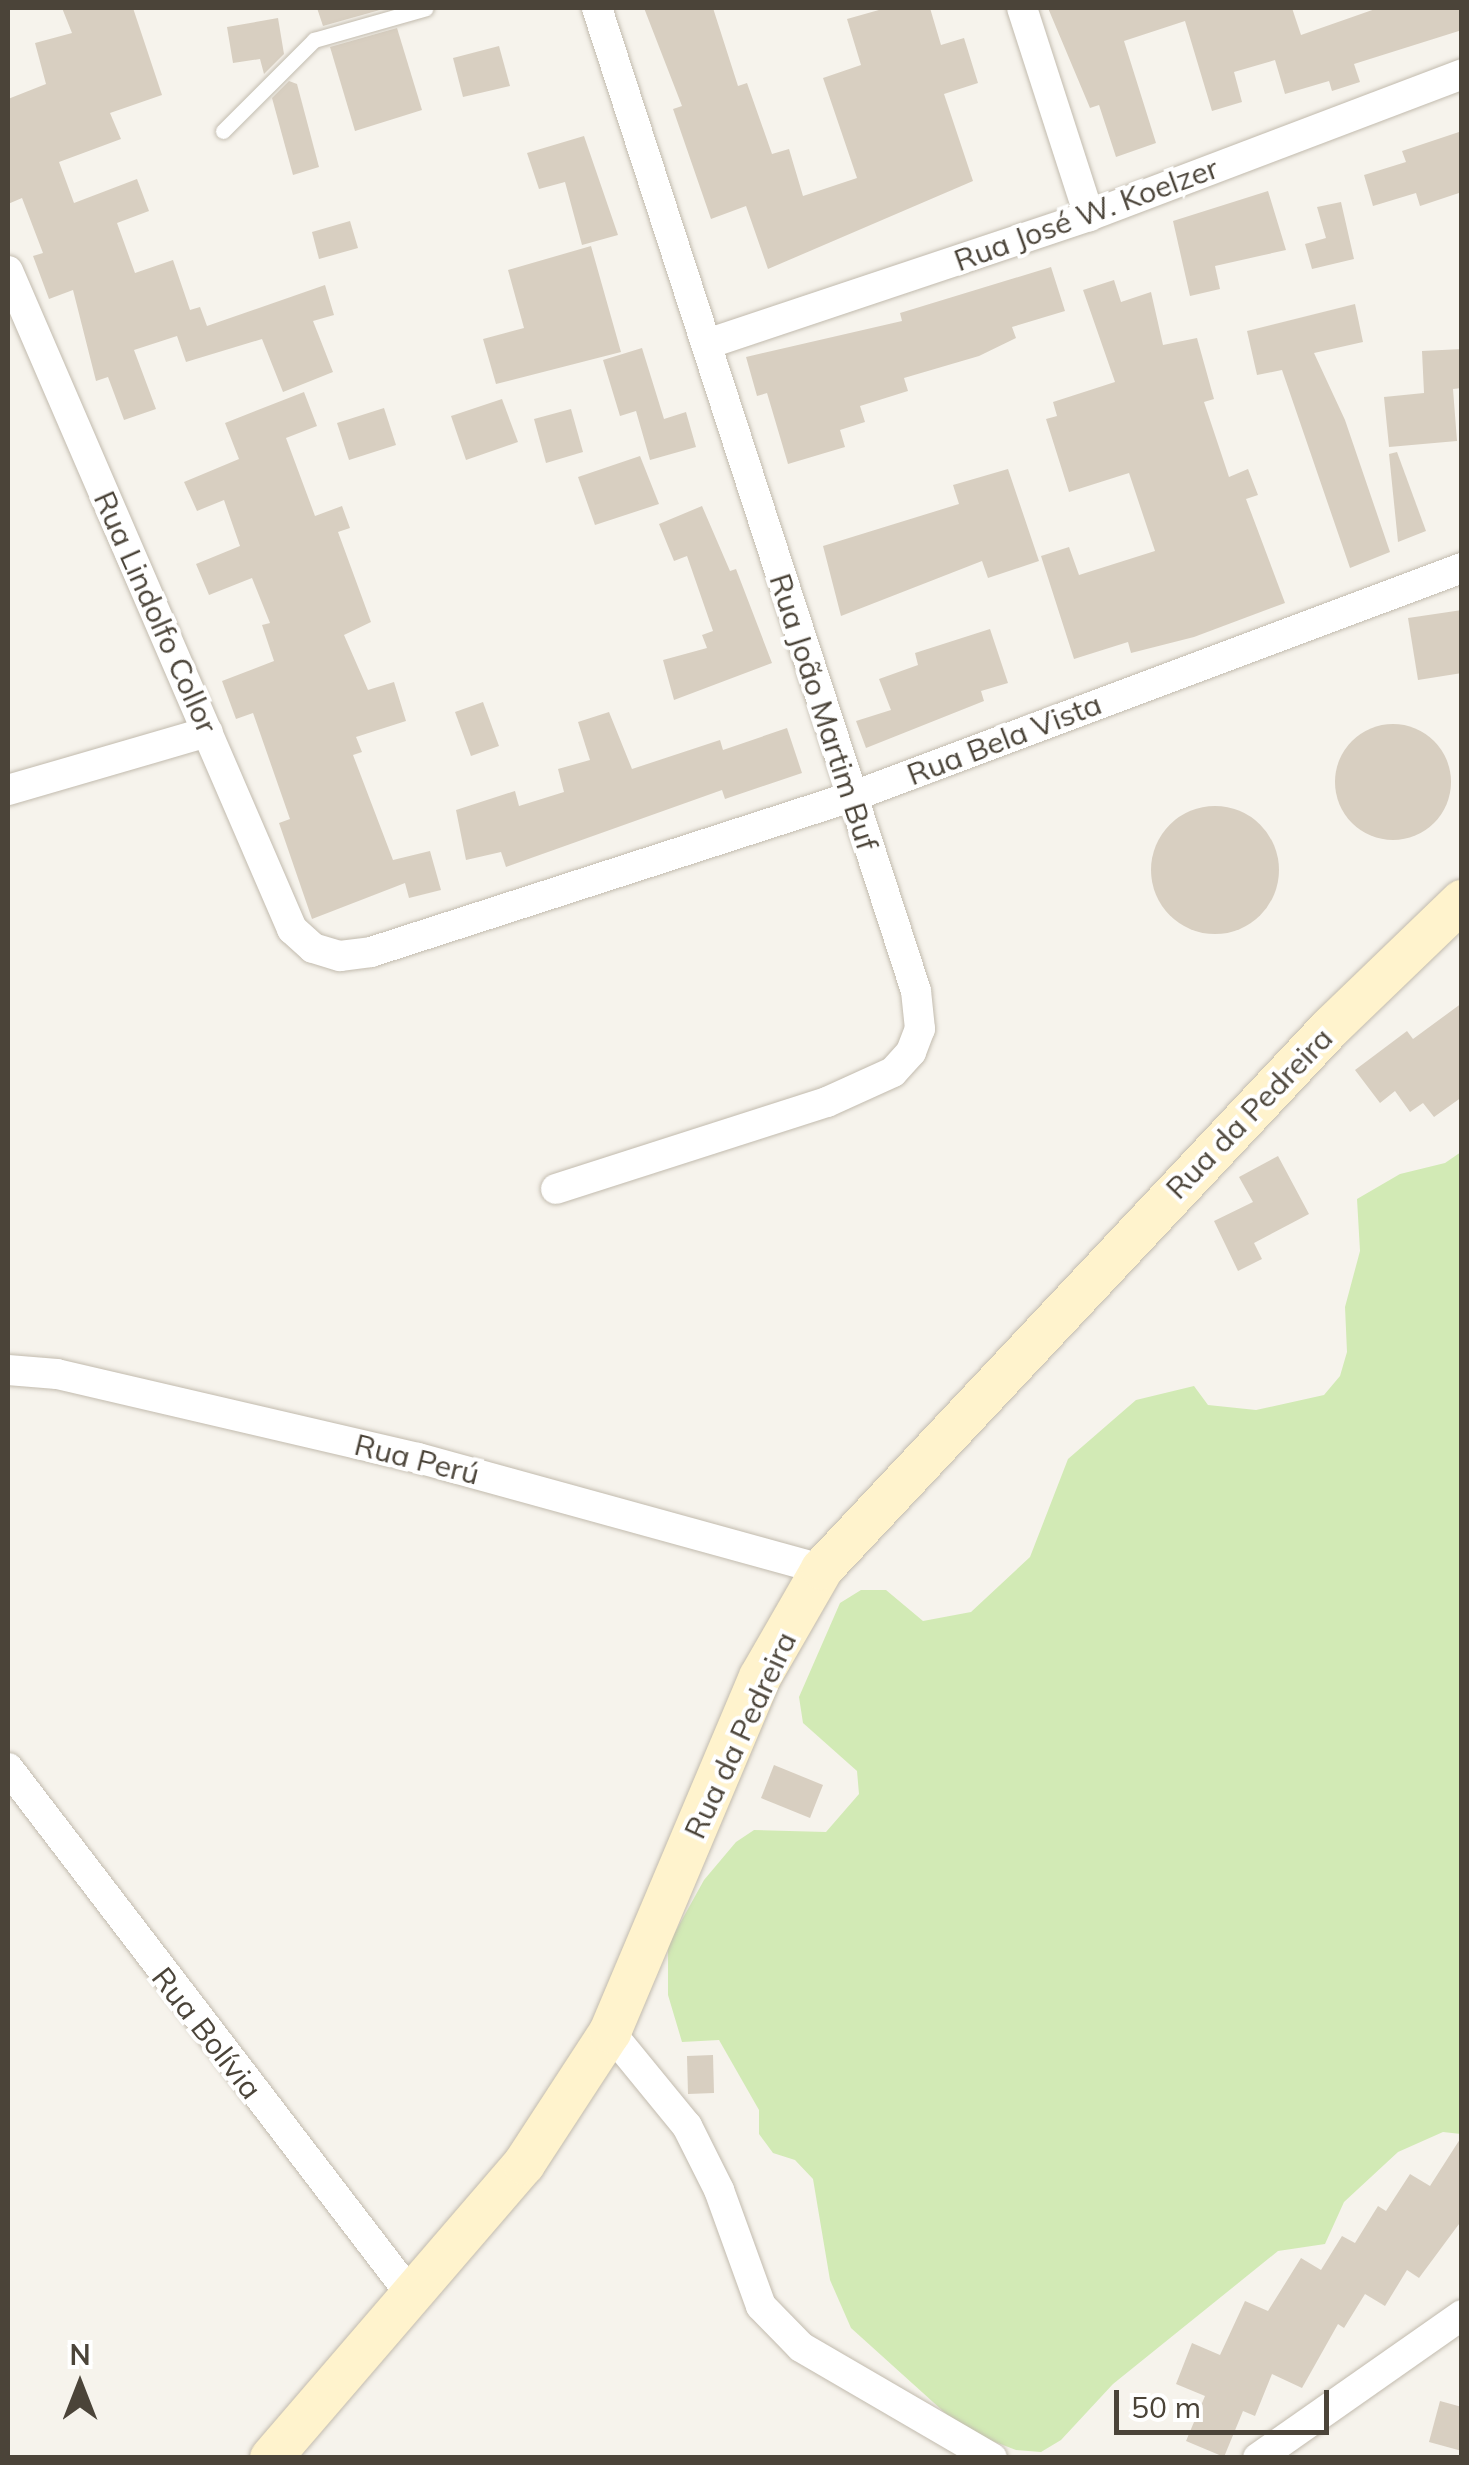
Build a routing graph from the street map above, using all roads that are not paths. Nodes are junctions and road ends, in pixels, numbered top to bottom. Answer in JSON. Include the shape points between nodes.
{"nodes":[{"id":1,"x":426,"y":8,"type":"edge"},
{"id":2,"x":596,"y":8,"type":"edge"},
{"id":3,"x":1022,"y":8,"type":"edge"},
{"id":4,"x":1462,"y":74,"type":"edge"},
{"id":5,"x":223,"y":131,"type":"dead end"},
{"id":6,"x":1089,"y":216,"type":"junction"},
{"id":7,"x":8,"y":270,"type":"edge"},
{"id":8,"x":707,"y":344,"type":"junction"},
{"id":9,"x":1462,"y":568,"type":"edge"},
{"id":10,"x":208,"y":732,"type":"junction"},
{"id":11,"x":8,"y":790,"type":"edge"},
{"id":12,"x":851,"y":796,"type":"junction"},
{"id":13,"x":1462,"y":902,"type":"edge"},
{"id":14,"x":313,"y":948,"type":"joint"},
{"id":15,"x":556,"y":1190,"type":"dead end"},
{"id":16,"x":8,"y":1370,"type":"edge"},
{"id":17,"x":822,"y":1569,"type":"junction"},
{"id":18,"x":8,"y":1768,"type":"edge"},
{"id":19,"x":610,"y":2032,"type":"junction"},
{"id":20,"x":412,"y":2296,"type":"junction"},
{"id":21,"x":1462,"y":2315,"type":"edge"},
{"id":22,"x":270,"y":2458,"type":"edge"},
{"id":23,"x":992,"y":2458,"type":"edge"},
{"id":24,"x":1258,"y":2458,"type":"edge"}],
"edges":[{"from":1,"to":5,"type":"lane","via":[[314,40]]},
{"from":2,"to":8,"type":"street","name":"Rua João Martim Buf"},
{"from":3,"to":6,"type":"street"},
{"from":4,"to":6,"type":"street","name":"Rua José W. Koelzer"},
{"from":6,"to":8,"type":"street","name":"Rua José W. Koelzer"},
{"from":7,"to":10,"type":"street","name":"Rua Lindolfo Collor"},
{"from":8,"to":12,"type":"street","name":"Rua João Martim Buf"},
{"from":9,"to":12,"type":"street","name":"Rua Bela Vista"},
{"from":10,"to":11,"type":"street"},
{"from":10,"to":14,"type":"street","name":"Rua Lindolfo Collor","via":[[292,929]]},
{"from":12,"to":14,"type":"street","name":"Rua Bela Vista","via":[[371,952],[340,956]]},
{"from":12,"to":15,"type":"street","name":"Rua João Martim Buf","via":[[916,991],[920,1028],[911,1052],[893,1072],[827,1102]]},
{"from":13,"to":17,"type":"street","name":"Rua da Pedreira","via":[[1304,1055]]},
{"from":16,"to":17,"type":"street","name":"Rua Perú","via":[[57,1374],[418,1458]]},
{"from":17,"to":19,"type":"street","name":"Rua da Pedreira","via":[[760,1677]]},
{"from":18,"to":20,"type":"street","name":"Rua Bolívia"},
{"from":19,"to":20,"type":"street","name":"Rua da Pedreira","via":[[524,2164]]},
{"from":19,"to":23,"type":"street","via":[[687,2126],[762,2306],[801,2347]]},
{"from":20,"to":22,"type":"street","name":"Rua da Pedreira"},
{"from":21,"to":24,"type":"street"}]}
